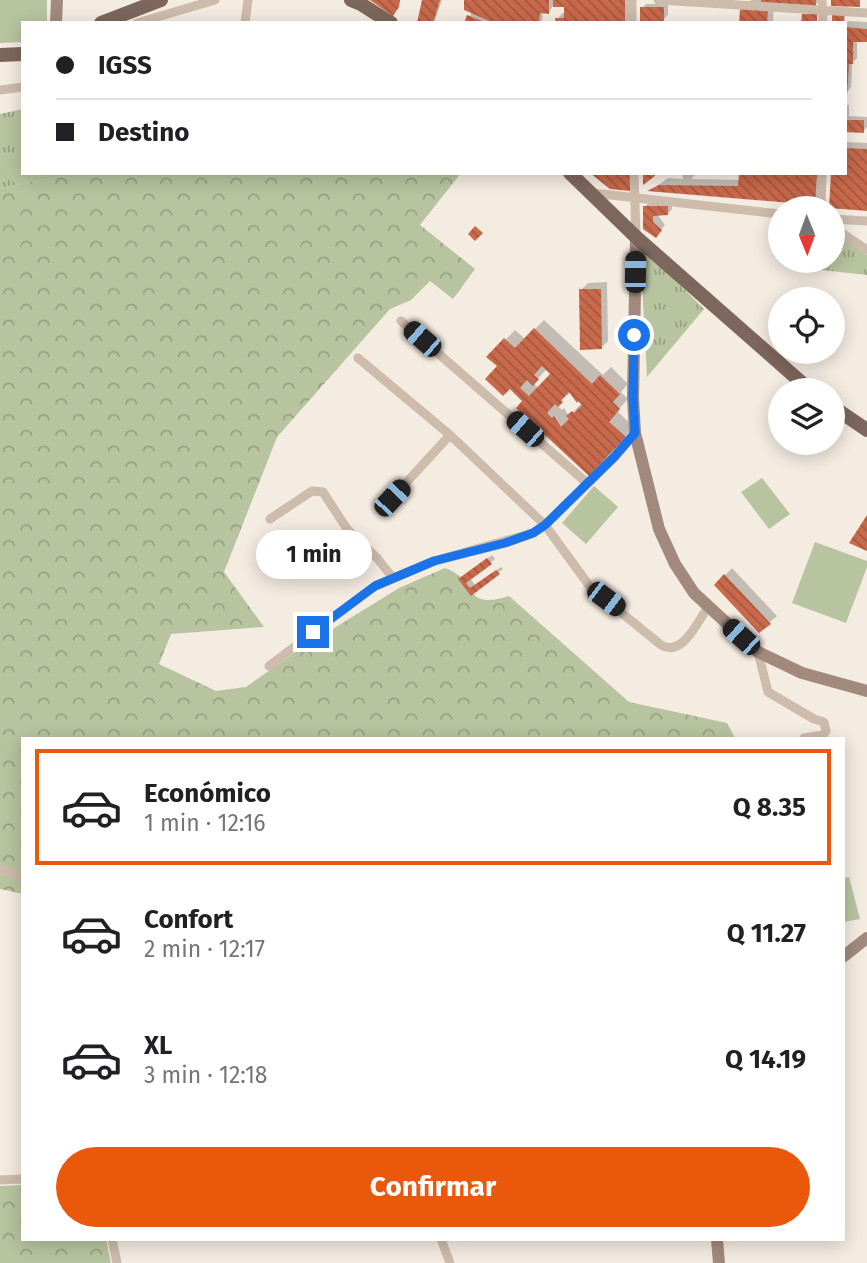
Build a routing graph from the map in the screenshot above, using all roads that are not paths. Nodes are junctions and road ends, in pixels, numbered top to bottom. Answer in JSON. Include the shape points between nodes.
{"nodes":[{"id":1,"x":57,"y":0,"type":"edge"},
{"id":2,"x":161,"y":0,"type":"edge"},
{"id":3,"x":215,"y":0,"type":"edge"},
{"id":4,"x":248,"y":0,"type":"edge"},
{"id":5,"x":351,"y":0,"type":"edge"},
{"id":6,"x":632,"y":0,"type":"edge"},
{"id":7,"x":658,"y":0,"type":"edge"},
{"id":8,"x":822,"y":0,"type":"edge"},
{"id":9,"x":822,"y":11,"type":"junction"},
{"id":10,"x":867,"y":13,"type":"edge"},
{"id":11,"x":56,"y":21,"type":"edge"},
{"id":12,"x":106,"y":21,"type":"edge"},
{"id":13,"x":144,"y":21,"type":"edge"},
{"id":14,"x":245,"y":21,"type":"edge"},
{"id":15,"x":388,"y":21,"type":"edge"},
{"id":16,"x":632,"y":21,"type":"edge"},
{"id":17,"x":822,"y":21,"type":"edge"},
{"id":18,"x":21,"y":54,"type":"edge"},
{"id":19,"x":0,"y":55,"type":"edge"},
{"id":20,"x":21,"y":87,"type":"edge"},
{"id":21,"x":0,"y":90,"type":"edge"},
{"id":22,"x":572,"y":175,"type":"edge"},
{"id":23,"x":634,"y":175,"type":"edge"},
{"id":24,"x":822,"y":175,"type":"edge"},
{"id":25,"x":593,"y":193,"type":"junction"},
{"id":26,"x":821,"y":196,"type":"edge"},
{"id":27,"x":635,"y":198,"type":"junction"},
{"id":28,"x":768,"y":213,"type":"edge"},
{"id":29,"x":845,"y":220,"type":"edge"},
{"id":30,"x":867,"y":221,"type":"edge"},
{"id":31,"x":845,"y":235,"type":"edge"},
{"id":32,"x":636,"y":237,"type":"junction"},
{"id":33,"x":867,"y":250,"type":"edge"},
{"id":34,"x":401,"y":321,"type":"dead end"},
{"id":35,"x":358,"y":358,"type":"dead end"},
{"id":36,"x":796,"y":378,"type":"edge"},
{"id":37,"x":845,"y":415,"type":"edge"},
{"id":38,"x":867,"y":430,"type":"edge"},
{"id":39,"x":635,"y":433,"type":"junction"},
{"id":40,"x":450,"y":435,"type":"junction"},
{"id":41,"x":587,"y":482,"type":"junction"},
{"id":42,"x":392,"y":498,"type":"dead end"},
{"id":43,"x":271,"y":519,"type":"dead end"},
{"id":44,"x":545,"y":525,"type":"junction"},
{"id":45,"x":393,"y":578,"type":"junction"},
{"id":46,"x":708,"y":607,"type":"junction"},
{"id":47,"x":758,"y":652,"type":"junction"},
{"id":48,"x":269,"y":666,"type":"dead end"},
{"id":49,"x":867,"y":691,"type":"edge"},
{"id":50,"x":810,"y":737,"type":"edge"},
{"id":51,"x":0,"y":869,"type":"edge"},
{"id":52,"x":21,"y":878,"type":"edge"},
{"id":53,"x":867,"y":939,"type":"edge"},
{"id":54,"x":845,"y":955,"type":"edge"},
{"id":55,"x":21,"y":1179,"type":"edge"},
{"id":56,"x":0,"y":1180,"type":"edge"},
{"id":57,"x":112,"y":1241,"type":"edge"},
{"id":58,"x":442,"y":1241,"type":"edge"},
{"id":59,"x":717,"y":1241,"type":"edge"},
{"id":60,"x":117,"y":1263,"type":"edge"},
{"id":61,"x":450,"y":1263,"type":"edge"},
{"id":62,"x":719,"y":1263,"type":"edge"}],
"edges":[{"from":1,"to":11,"type":"street"},
{"from":2,"to":12,"type":"main road"},
{"from":3,"to":13,"type":"street"},
{"from":4,"to":14,"type":"street"},
{"from":5,"to":15,"type":"main road"},
{"from":6,"to":16,"type":"street"},
{"from":7,"to":9,"type":"street"},
{"from":8,"to":9,"type":"street"},
{"from":9,"to":10,"type":"street"},
{"from":9,"to":17,"type":"street"},
{"from":18,"to":19,"type":"main road"},
{"from":20,"to":21,"type":"street"},
{"from":22,"to":25,"type":"main road"},
{"from":23,"to":27,"type":"street"},
{"from":24,"to":26,"type":"street"},
{"from":25,"to":27,"type":"street"},
{"from":25,"to":32,"type":"main road"},
{"from":27,"to":28,"type":"street"},
{"from":27,"to":32,"type":"street"},
{"from":29,"to":30,"type":"street"},
{"from":31,"to":33,"type":"street"},
{"from":32,"to":36,"type":"main road"},
{"from":32,"to":39,"type":"street"},
{"from":34,"to":41,"type":"street"},
{"from":35,"to":40,"type":"street"},
{"from":37,"to":38,"type":"main road"},
{"from":39,"to":41,"type":"street"},
{"from":39,"to":46,"type":"street","via":[[661,533],[685,579]]},
{"from":40,"to":42,"type":"street"},
{"from":40,"to":44,"type":"street"},
{"from":41,"to":44,"type":"street"},
{"from":43,"to":45,"type":"street","via":[[312,491],[323,492],[347,529]]},
{"from":44,"to":45,"type":"street","via":[[533,533],[434,561]]},
{"from":44,"to":46,"type":"street","via":[[591,587],[667,649],[682,643]]},
{"from":45,"to":48,"type":"street","via":[[375,586]]},
{"from":46,"to":47,"type":"street"},
{"from":47,"to":49,"type":"street","via":[[802,673]]},
{"from":47,"to":50,"type":"street","via":[[768,692],[824,722],[823,735]]},
{"from":51,"to":52,"type":"street"},
{"from":53,"to":54,"type":"street"},
{"from":55,"to":56,"type":"street"},
{"from":57,"to":60,"type":"street"},
{"from":58,"to":61,"type":"street"},
{"from":59,"to":62,"type":"street"}]}
